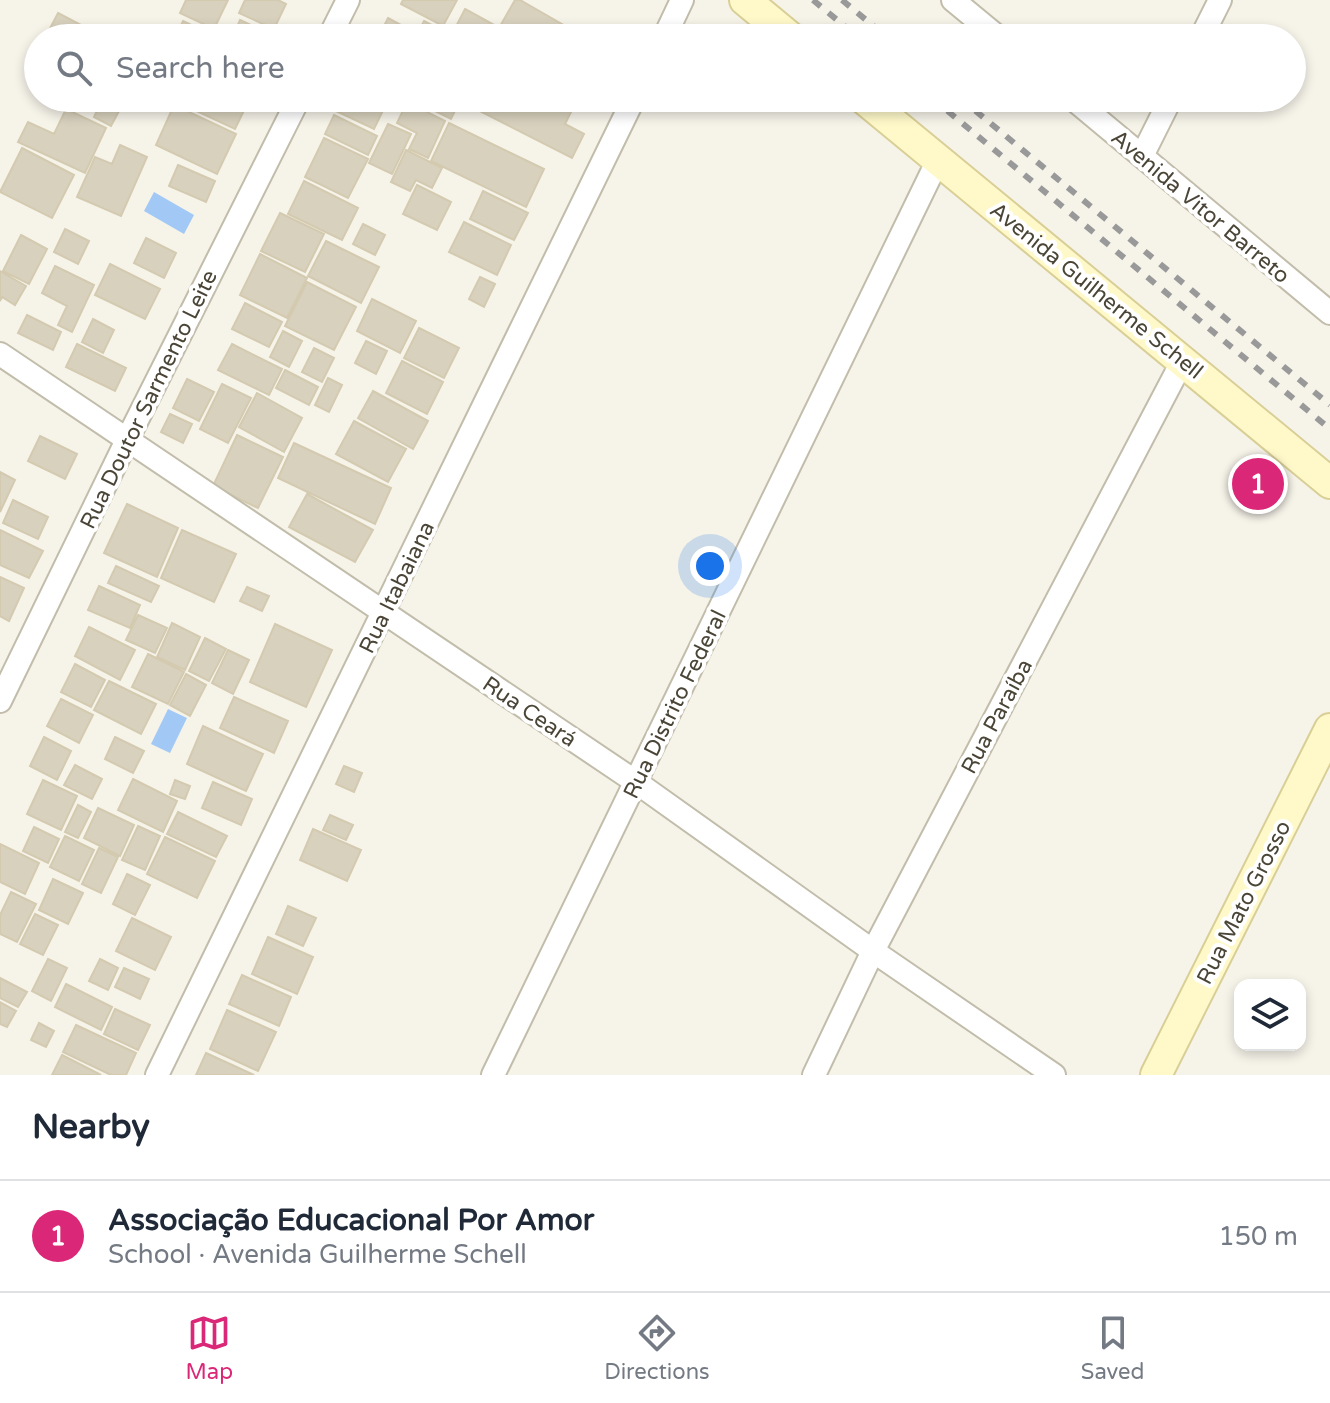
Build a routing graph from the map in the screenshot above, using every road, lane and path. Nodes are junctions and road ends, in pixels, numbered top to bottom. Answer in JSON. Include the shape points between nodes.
{"nodes":[{"id":1,"x":348,"y":0,"type":"edge"},
{"id":2,"x":682,"y":0,"type":"edge"},
{"id":3,"x":745,"y":0,"type":"edge"},
{"id":4,"x":953,"y":0,"type":"edge"},
{"id":5,"x":1220,"y":0,"type":"edge"},
{"id":6,"x":336,"y":24,"type":"edge"},
{"id":7,"x":671,"y":24,"type":"edge"},
{"id":8,"x":774,"y":24,"type":"edge"},
{"id":9,"x":982,"y":24,"type":"edge"},
{"id":10,"x":1208,"y":24,"type":"edge"},
{"id":11,"x":292,"y":112,"type":"edge"},
{"id":12,"x":627,"y":112,"type":"edge"},
{"id":13,"x":880,"y":112,"type":"edge"},
{"id":14,"x":1089,"y":112,"type":"edge"},
{"id":15,"x":1164,"y":112,"type":"edge"},
{"id":16,"x":1142,"y":156,"type":"junction"},
{"id":17,"x":938,"y":160,"type":"junction"},
{"id":18,"x":1330,"y":313,"type":"edge"},
{"id":19,"x":0,"y":354,"type":"edge"},
{"id":20,"x":1183,"y":360,"type":"junction"},
{"id":21,"x":128,"y":438,"type":"junction"},
{"id":22,"x":1330,"y":483,"type":"edge"},
{"id":23,"x":383,"y":612,"type":"junction"},
{"id":24,"x":0,"y":701,"type":"edge"},
{"id":25,"x":1330,"y":729,"type":"edge"},
{"id":26,"x":636,"y":782,"type":"junction"},
{"id":27,"x":873,"y":951,"type":"junction"},
{"id":28,"x":157,"y":1075,"type":"edge"},
{"id":29,"x":493,"y":1075,"type":"edge"},
{"id":30,"x":814,"y":1075,"type":"edge"},
{"id":31,"x":1054,"y":1075,"type":"edge"},
{"id":32,"x":1156,"y":1075,"type":"edge"}],
"edges":[{"from":1,"to":6,"type":"street"},
{"from":2,"to":7,"type":"street"},
{"from":3,"to":8,"type":"main road"},
{"from":4,"to":9,"type":"street"},
{"from":5,"to":10,"type":"street"},
{"from":11,"to":21,"type":"street","name":"Rua Doutor Sarmento Leite"},
{"from":12,"to":23,"type":"street","name":"Rua Itabaiana"},
{"from":13,"to":17,"type":"main road","name":"Avenida Guilherme Schell"},
{"from":14,"to":16,"type":"street","name":"Avenida Vitor Barreto"},
{"from":15,"to":16,"type":"street"},
{"from":16,"to":18,"type":"street","name":"Avenida Vitor Barreto"},
{"from":17,"to":20,"type":"main road","name":"Avenida Guilherme Schell"},
{"from":17,"to":26,"type":"street","name":"Rua Distrito Federal"},
{"from":19,"to":21,"type":"street","name":"Rua Ceará"},
{"from":20,"to":22,"type":"main road","name":"Avenida Guilherme Schell"},
{"from":20,"to":27,"type":"street","name":"Rua Paraíba"},
{"from":21,"to":23,"type":"street","name":"Rua Ceará"},
{"from":21,"to":24,"type":"street","name":"Rua Doutor Sarmento Leite"},
{"from":23,"to":26,"type":"street","name":"Rua Ceará"},
{"from":23,"to":28,"type":"street","name":"Rua Itabaiana"},
{"from":25,"to":32,"type":"main road","name":"Rua Mato Grosso"},
{"from":26,"to":27,"type":"street","name":"Rua Ceará"},
{"from":26,"to":29,"type":"street","name":"Rua Distrito Federal"},
{"from":27,"to":30,"type":"street","name":"Rua Paraíba"},
{"from":27,"to":31,"type":"street","name":"Rua Ceará"}]}
